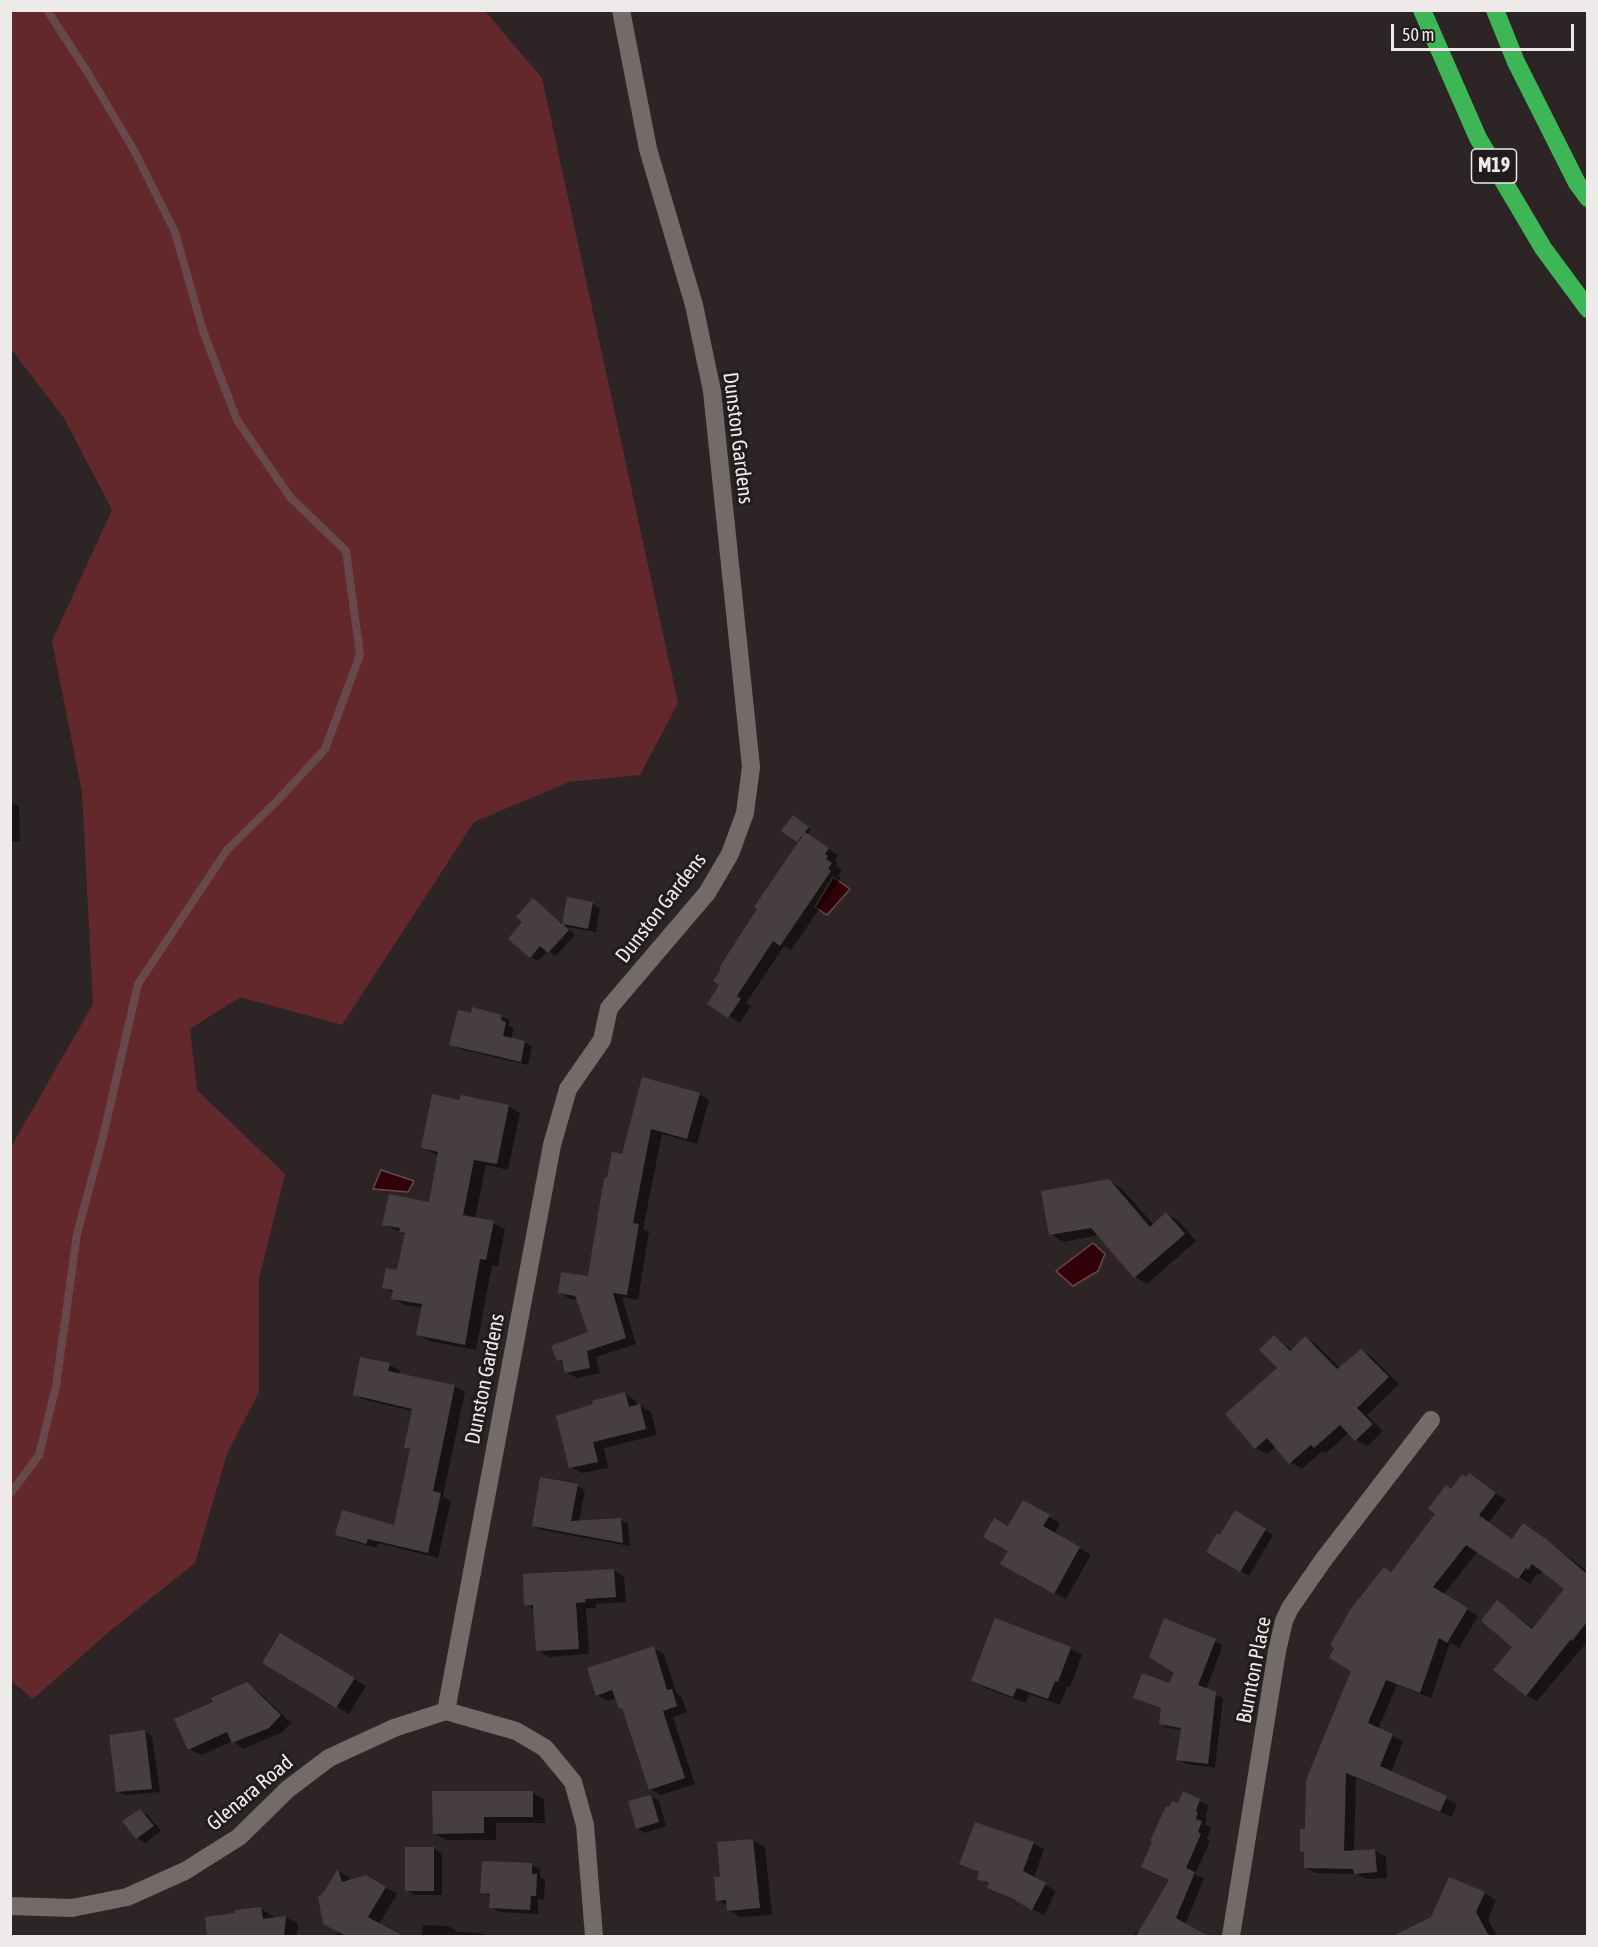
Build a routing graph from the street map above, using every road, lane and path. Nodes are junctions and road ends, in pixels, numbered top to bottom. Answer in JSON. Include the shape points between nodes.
{"nodes":[{"id":1,"x":621,"y":10,"type":"edge"},
{"id":2,"x":1422,"y":10,"type":"edge"},
{"id":3,"x":1495,"y":10,"type":"edge"},
{"id":4,"x":1587,"y":198,"type":"edge"},
{"id":5,"x":1587,"y":309,"type":"edge"},
{"id":6,"x":1431,"y":1420,"type":"dead end"},
{"id":7,"x":446,"y":1711,"type":"junction"},
{"id":8,"x":10,"y":1905,"type":"edge"},
{"id":9,"x":594,"y":1936,"type":"edge"},
{"id":10,"x":1231,"y":1936,"type":"edge"}],
"edges":[{"from":1,"to":7,"type":"street","name":"Dunston Gardens","via":[[648,149],[694,305],[712,391],[751,767],[745,813],[730,854],[707,893],[609,1008],[602,1040],[568,1089],[552,1145]]},
{"from":2,"to":5,"type":"highway","number":"M19","via":[[1478,138],[1543,248]]},
{"from":3,"to":4,"type":"highway","via":[[1516,62]]},
{"from":6,"to":10,"type":"street","name":"Burnton Place","via":[[1324,1559],[1284,1621]]},
{"from":7,"to":8,"type":"street","name":"Glenara Road","via":[[394,1728],[329,1758],[288,1789],[239,1837],[185,1871],[127,1897],[72,1908]]},
{"from":7,"to":9,"type":"street","via":[[516,1731],[545,1748],[573,1782],[585,1825]]}]}
